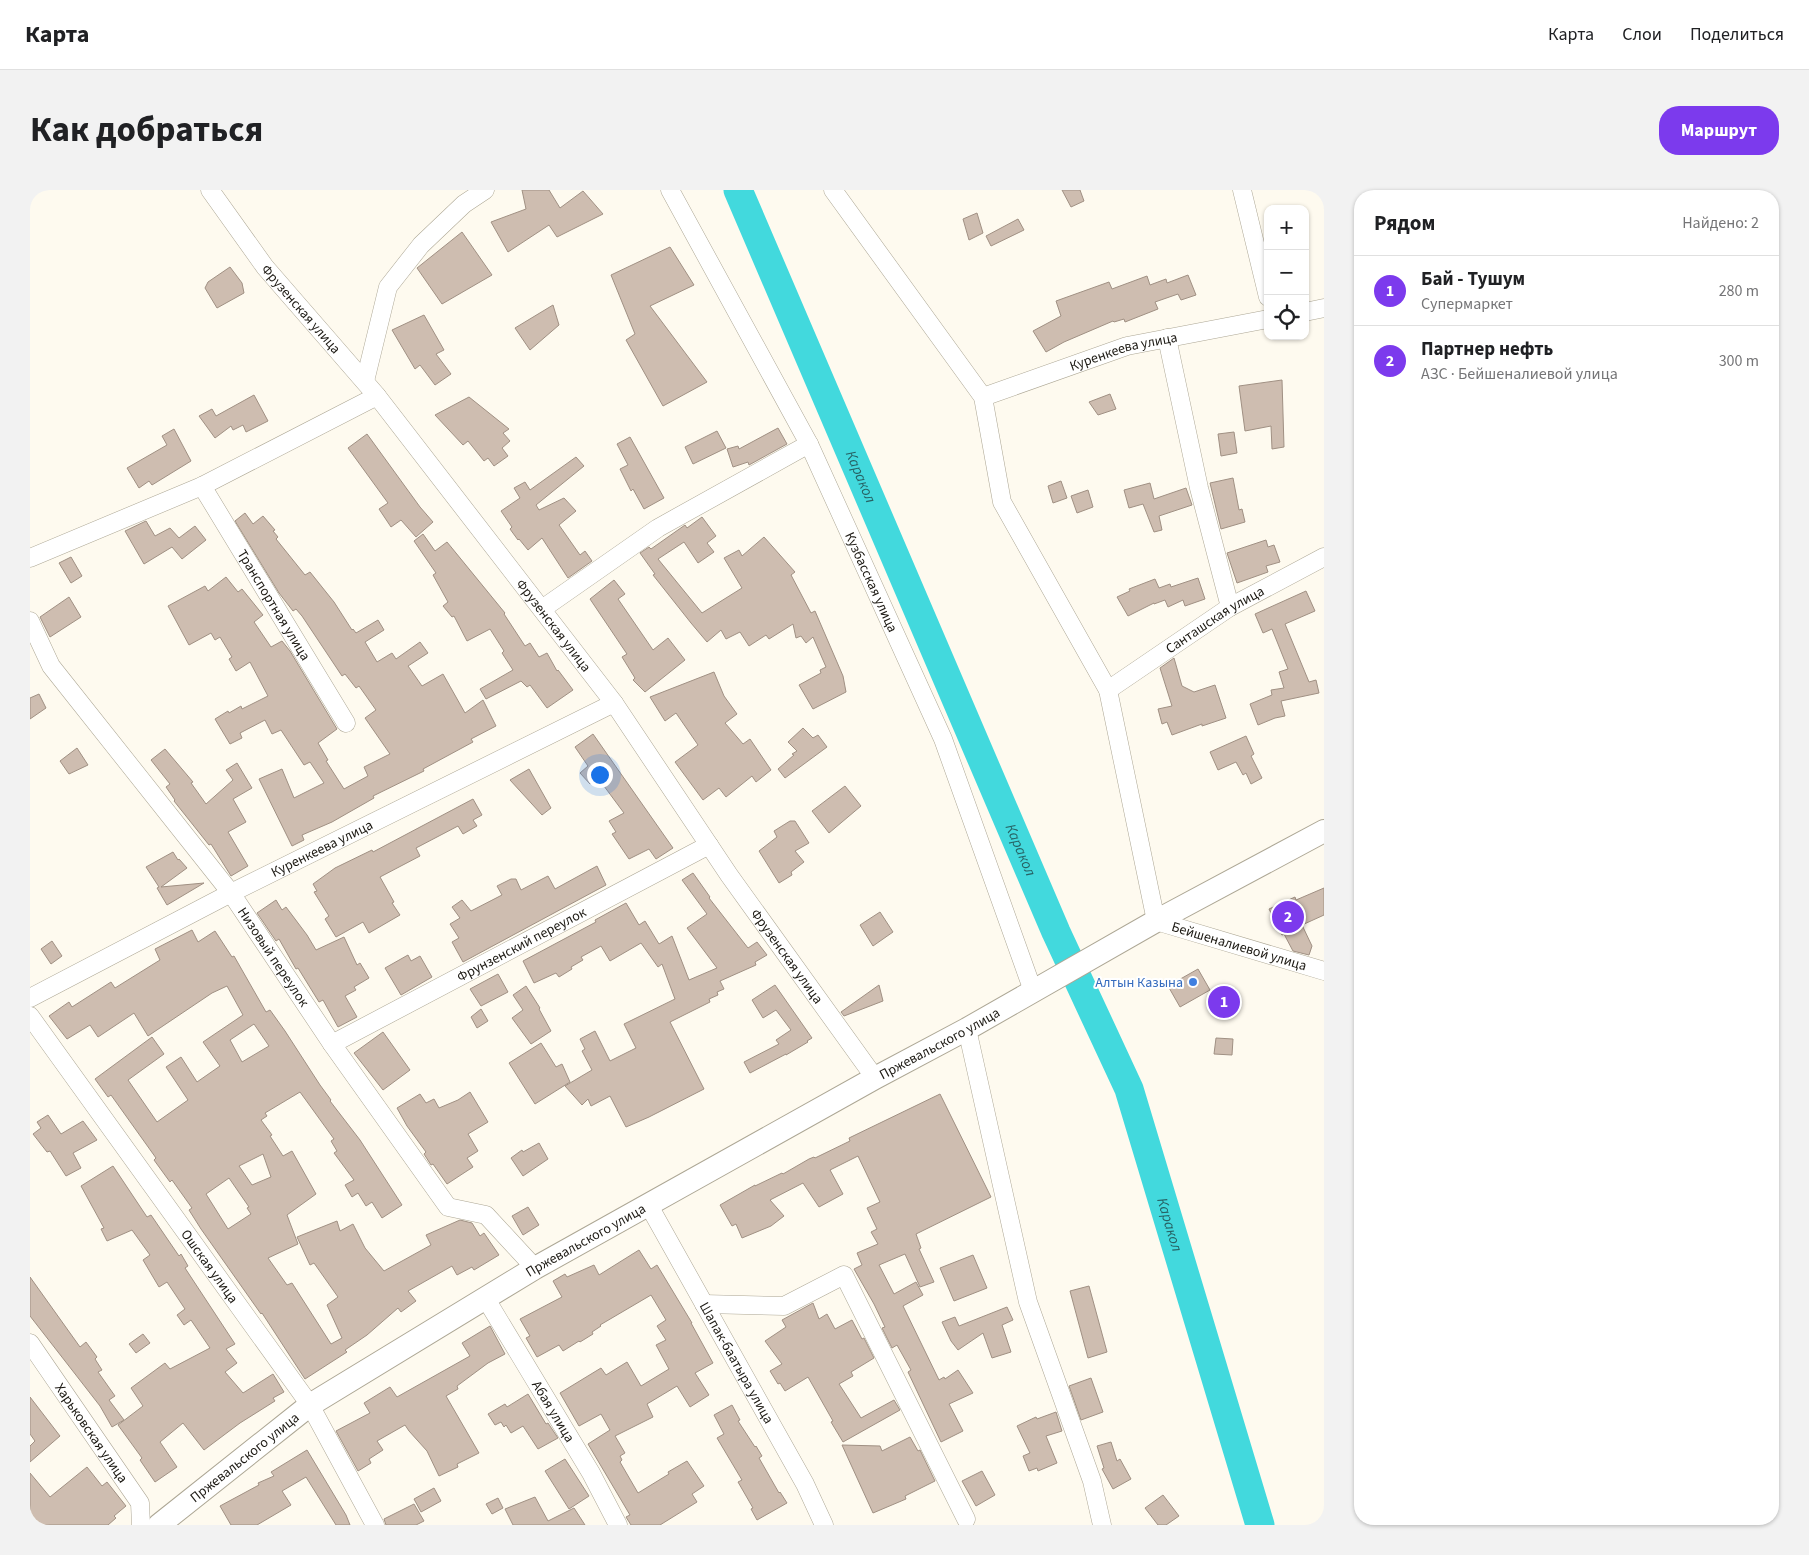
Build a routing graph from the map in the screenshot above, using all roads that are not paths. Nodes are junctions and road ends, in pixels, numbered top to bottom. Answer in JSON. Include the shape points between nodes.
{"nodes":[{"id":1,"x":210,"y":190,"type":"edge"},
{"id":2,"x":485,"y":190,"type":"edge"},
{"id":3,"x":670,"y":190,"type":"edge"},
{"id":4,"x":833,"y":190,"type":"edge"},
{"id":5,"x":1242,"y":190,"type":"edge"},
{"id":6,"x":1268,"y":295,"type":"edge"},
{"id":7,"x":1324,"y":308,"type":"edge"},
{"id":8,"x":1309,"y":311,"type":"edge"},
{"id":9,"x":1264,"y":320,"type":"edge"},
{"id":10,"x":1167,"y":338,"type":"junction"},
{"id":11,"x":364,"y":381,"type":"junction"},
{"id":12,"x":377,"y":396,"type":"junction"},
{"id":13,"x":983,"y":397,"type":"junction"},
{"id":14,"x":809,"y":444,"type":"junction"},
{"id":15,"x":202,"y":486,"type":"junction"},
{"id":16,"x":1324,"y":557,"type":"edge"},
{"id":17,"x":30,"y":558,"type":"edge"},
{"id":18,"x":1230,"y":606,"type":"junction"},
{"id":19,"x":542,"y":609,"type":"junction"},
{"id":20,"x":30,"y":621,"type":"edge"},
{"id":21,"x":1108,"y":690,"type":"junction"},
{"id":22,"x":614,"y":703,"type":"junction"},
{"id":23,"x":346,"y":723,"type":"dead end"},
{"id":24,"x":1324,"y":831,"type":"edge"},
{"id":25,"x":709,"y":845,"type":"junction"},
{"id":26,"x":231,"y":893,"type":"junction"},
{"id":27,"x":1156,"y":921,"type":"junction"},
{"id":28,"x":1324,"y":971,"type":"edge"},
{"id":29,"x":1033,"y":991,"type":"junction"},
{"id":30,"x":30,"y":998,"type":"edge"},
{"id":31,"x":30,"y":1016,"type":"edge"},
{"id":32,"x":967,"y":1029,"type":"junction"},
{"id":33,"x":332,"y":1044,"type":"junction"},
{"id":34,"x":875,"y":1078,"type":"junction"},
{"id":35,"x":648,"y":1204,"type":"junction"},
{"id":36,"x":535,"y":1268,"type":"junction"},
{"id":37,"x":486,"y":1299,"type":"junction"},
{"id":38,"x":704,"y":1304,"type":"junction"},
{"id":39,"x":30,"y":1343,"type":"edge"},
{"id":40,"x":310,"y":1405,"type":"junction"},
{"id":41,"x":966,"y":1519,"type":"dead end"},
{"id":42,"x":142,"y":1525,"type":"edge"},
{"id":43,"x":159,"y":1525,"type":"edge"},
{"id":44,"x":375,"y":1525,"type":"edge"},
{"id":45,"x":618,"y":1525,"type":"edge"},
{"id":46,"x":824,"y":1525,"type":"edge"},
{"id":47,"x":1102,"y":1525,"type":"edge"}],
"edges":[{"from":1,"to":11,"type":"street","name":"Фрузенская улица","via":[[265,267]]},
{"from":2,"to":11,"type":"street","via":[[464,204],[421,245],[388,288]]},
{"from":3,"to":14,"type":"street","name":"Кузбасская улица"},
{"from":4,"to":13,"type":"street"},
{"from":5,"to":6,"type":"street"},
{"from":7,"to":8,"type":"street"},
{"from":9,"to":10,"type":"street","name":"Куренкеева улица"},
{"from":10,"to":13,"type":"street","name":"Куренкеева улица","via":[[1127,346]]},
{"from":10,"to":18,"type":"street","via":[[1199,488]]},
{"from":11,"to":12,"type":"street","name":"Фрузенская улица"},
{"from":12,"to":15,"type":"street"},
{"from":12,"to":19,"type":"street","name":"Фрузенская улица"},
{"from":13,"to":21,"type":"street","via":[[1002,502]]},
{"from":14,"to":19,"type":"street","via":[[658,528]]},
{"from":14,"to":29,"type":"street","name":"Кузбасская улица","via":[[943,739]]},
{"from":15,"to":17,"type":"street"},
{"from":15,"to":23,"type":"street","name":"Транспортная улица"},
{"from":16,"to":18,"type":"street","name":"Санташская улица"},
{"from":18,"to":21,"type":"street","name":"Санташская улица"},
{"from":19,"to":22,"type":"street","name":"Фрузенская улица"},
{"from":20,"to":26,"type":"street","name":"Низовый переулок","via":[[51,666]]},
{"from":21,"to":27,"type":"street"},
{"from":22,"to":25,"type":"street","name":"Фрузенская улица"},
{"from":22,"to":26,"type":"street","name":"Куренкеева улица"},
{"from":24,"to":27,"type":"main road"},
{"from":25,"to":33,"type":"street","name":"Фрунзенский переулок"},
{"from":25,"to":34,"type":"street","name":"Фрузенская улица"},
{"from":26,"to":30,"type":"street","name":"Куренкеева улица"},
{"from":26,"to":33,"type":"street","name":"Низовый переулок"},
{"from":27,"to":28,"type":"street","name":"Бейшеналиевой улица"},
{"from":27,"to":29,"type":"main road","name":"Пржевальского улица"},
{"from":29,"to":32,"type":"main road","name":"Пржевальского улица"},
{"from":31,"to":40,"type":"street","name":"Ошская улица"},
{"from":32,"to":34,"type":"main road","name":"Пржевальского улица"},
{"from":32,"to":47,"type":"street","via":[[1028,1302],[1092,1481]]},
{"from":33,"to":36,"type":"street","name":"Низовый переулок","via":[[448,1207],[486,1215]]},
{"from":34,"to":35,"type":"main road","name":"Пржевальского улица"},
{"from":35,"to":36,"type":"main road","name":"Пржевальского улица"},
{"from":35,"to":38,"type":"street","name":"Шапак-баатыра улица"},
{"from":36,"to":37,"type":"main road","name":"Пржевальского улица"},
{"from":37,"to":40,"type":"main road","name":"Пржевальского улица"},
{"from":37,"to":45,"type":"street","name":"Абая улица","via":[[591,1473]]},
{"from":38,"to":41,"type":"street","via":[[784,1306],[844,1275]]},
{"from":38,"to":46,"type":"street","name":"Шапак-баатыра улица","via":[[805,1484]]},
{"from":39,"to":42,"type":"street","name":"Харьковская улица","via":[[140,1503]]},
{"from":40,"to":43,"type":"main road","name":"Пржевальского улица"},
{"from":40,"to":44,"type":"street","name":"Ошская улица"}]}
